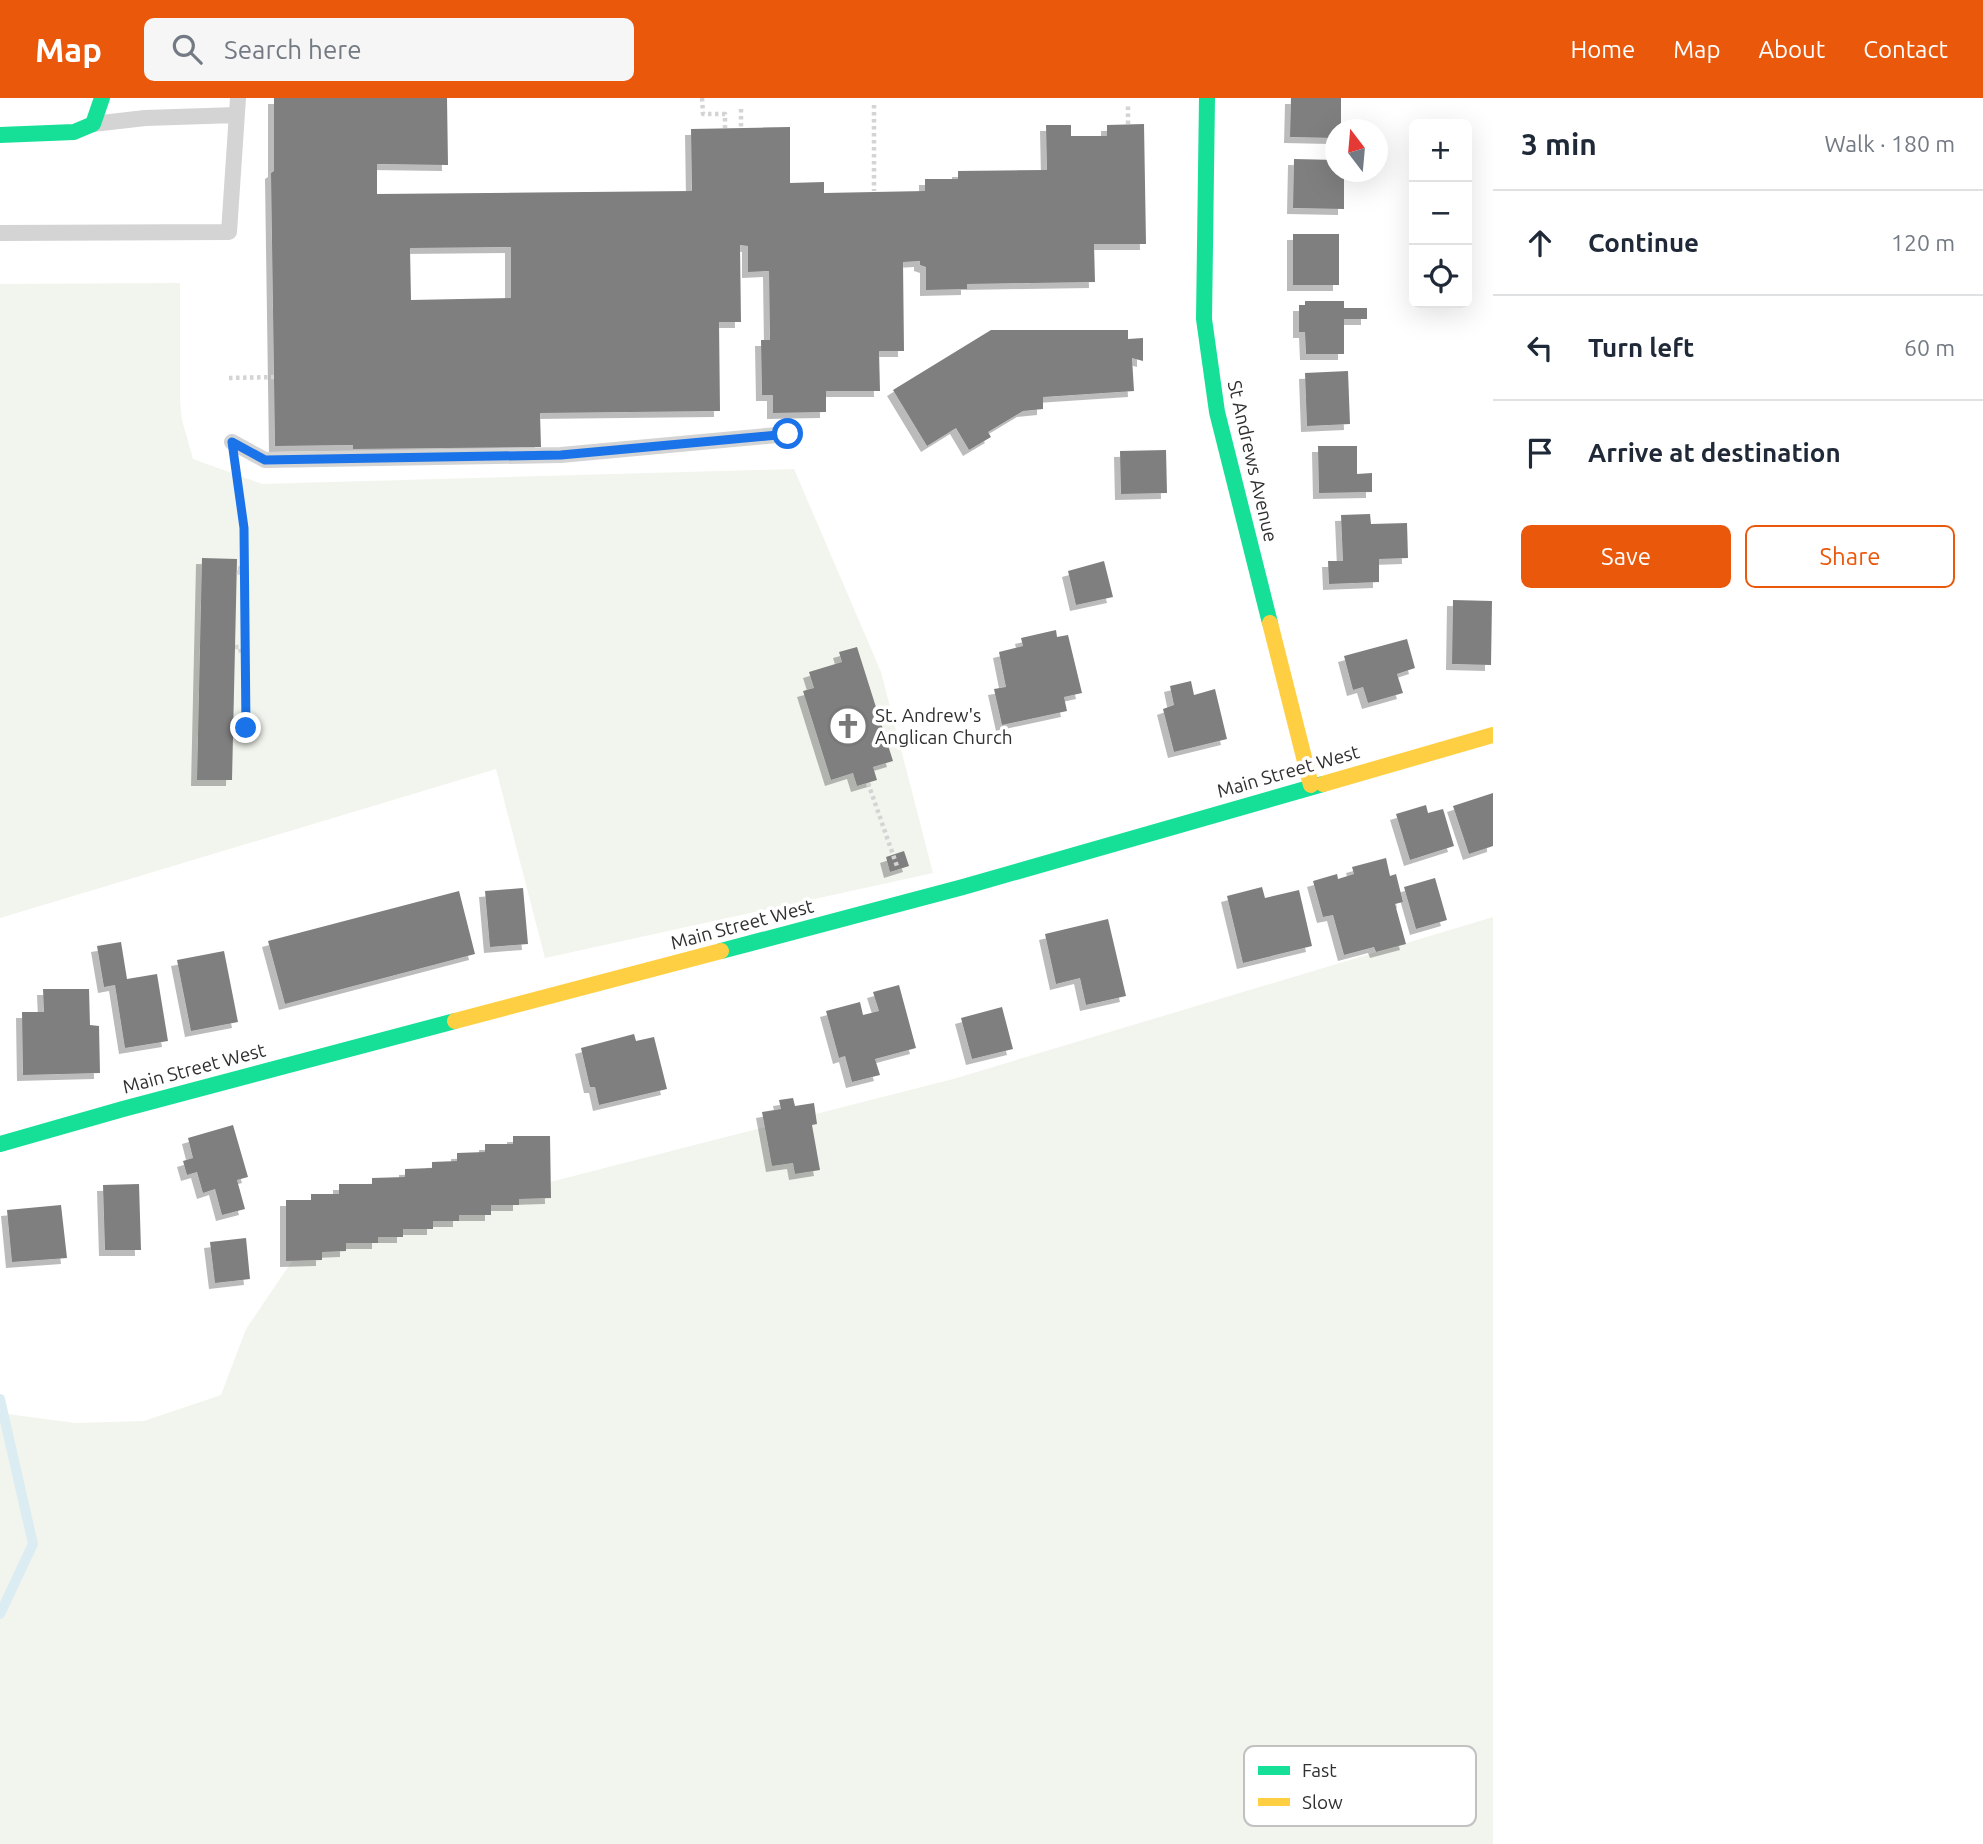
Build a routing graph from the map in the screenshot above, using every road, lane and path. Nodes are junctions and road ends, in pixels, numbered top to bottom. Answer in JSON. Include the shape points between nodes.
{"nodes":[{"id":1,"x":102,"y":98,"type":"edge"},
{"id":2,"x":238,"y":98,"type":"edge"},
{"id":3,"x":702,"y":98,"type":"edge"},
{"id":4,"x":1206,"y":98,"type":"edge"},
{"id":5,"x":874,"y":105,"type":"dead end"},
{"id":6,"x":1128,"y":106,"type":"dead end"},
{"id":7,"x":740,"y":109,"type":"dead end"},
{"id":8,"x":237,"y":115,"type":"junction"},
{"id":9,"x":93,"y":124,"type":"junction"},
{"id":10,"x":1128,"y":124,"type":"dead end"},
{"id":11,"x":725,"y":128,"type":"dead end"},
{"id":12,"x":741,"y":128,"type":"dead end"},
{"id":13,"x":0,"y":135,"type":"edge"},
{"id":14,"x":874,"y":191,"type":"dead end"},
{"id":15,"x":0,"y":233,"type":"edge"},
{"id":16,"x":274,"y":377,"type":"dead end"},
{"id":17,"x":229,"y":378,"type":"dead end"},
{"id":18,"x":788,"y":434,"type":"dead end"},
{"id":19,"x":232,"y":442,"type":"joint"},
{"id":20,"x":245,"y":569,"type":"junction"},
{"id":21,"x":237,"y":572,"type":"dead end"},
{"id":22,"x":235,"y":647,"type":"dead end"},
{"id":23,"x":244,"y":654,"type":"junction"},
{"id":24,"x":1493,"y":735,"type":"edge"},
{"id":25,"x":233,"y":736,"type":"dead end"},
{"id":26,"x":868,"y":783,"type":"dead end"},
{"id":27,"x":1311,"y":785,"type":"junction"},
{"id":28,"x":900,"y":876,"type":"dead end"},
{"id":29,"x":0,"y":1143,"type":"edge"}],
"edges":[{"from":1,"to":9,"type":"main road"},
{"from":2,"to":8,"type":"lane"},
{"from":3,"to":11,"type":"path","via":[[703,114],[725,114]]},
{"from":4,"to":27,"type":"main road","name":"St Andrews Avenue","via":[[1204,319],[1217,412]]},
{"from":5,"to":14,"type":"path"},
{"from":6,"to":10,"type":"path"},
{"from":7,"to":12,"type":"path"},
{"from":8,"to":9,"type":"lane"},
{"from":8,"to":15,"type":"lane","via":[[229,232]]},
{"from":9,"to":13,"type":"main road","via":[[74,132]]},
{"from":16,"to":17,"type":"path"},
{"from":18,"to":19,"type":"lane","via":[[561,455],[265,460]]},
{"from":19,"to":20,"type":"path"},
{"from":20,"to":21,"type":"path"},
{"from":20,"to":23,"type":"path"},
{"from":22,"to":23,"type":"path"},
{"from":23,"to":25,"type":"path","via":[[246,728],[240,728],[240,736]]},
{"from":24,"to":27,"type":"main road","name":"Main Street West"},
{"from":26,"to":28,"type":"path"},
{"from":27,"to":29,"type":"main road","name":"Main Street West","via":[[963,887]]}]}
